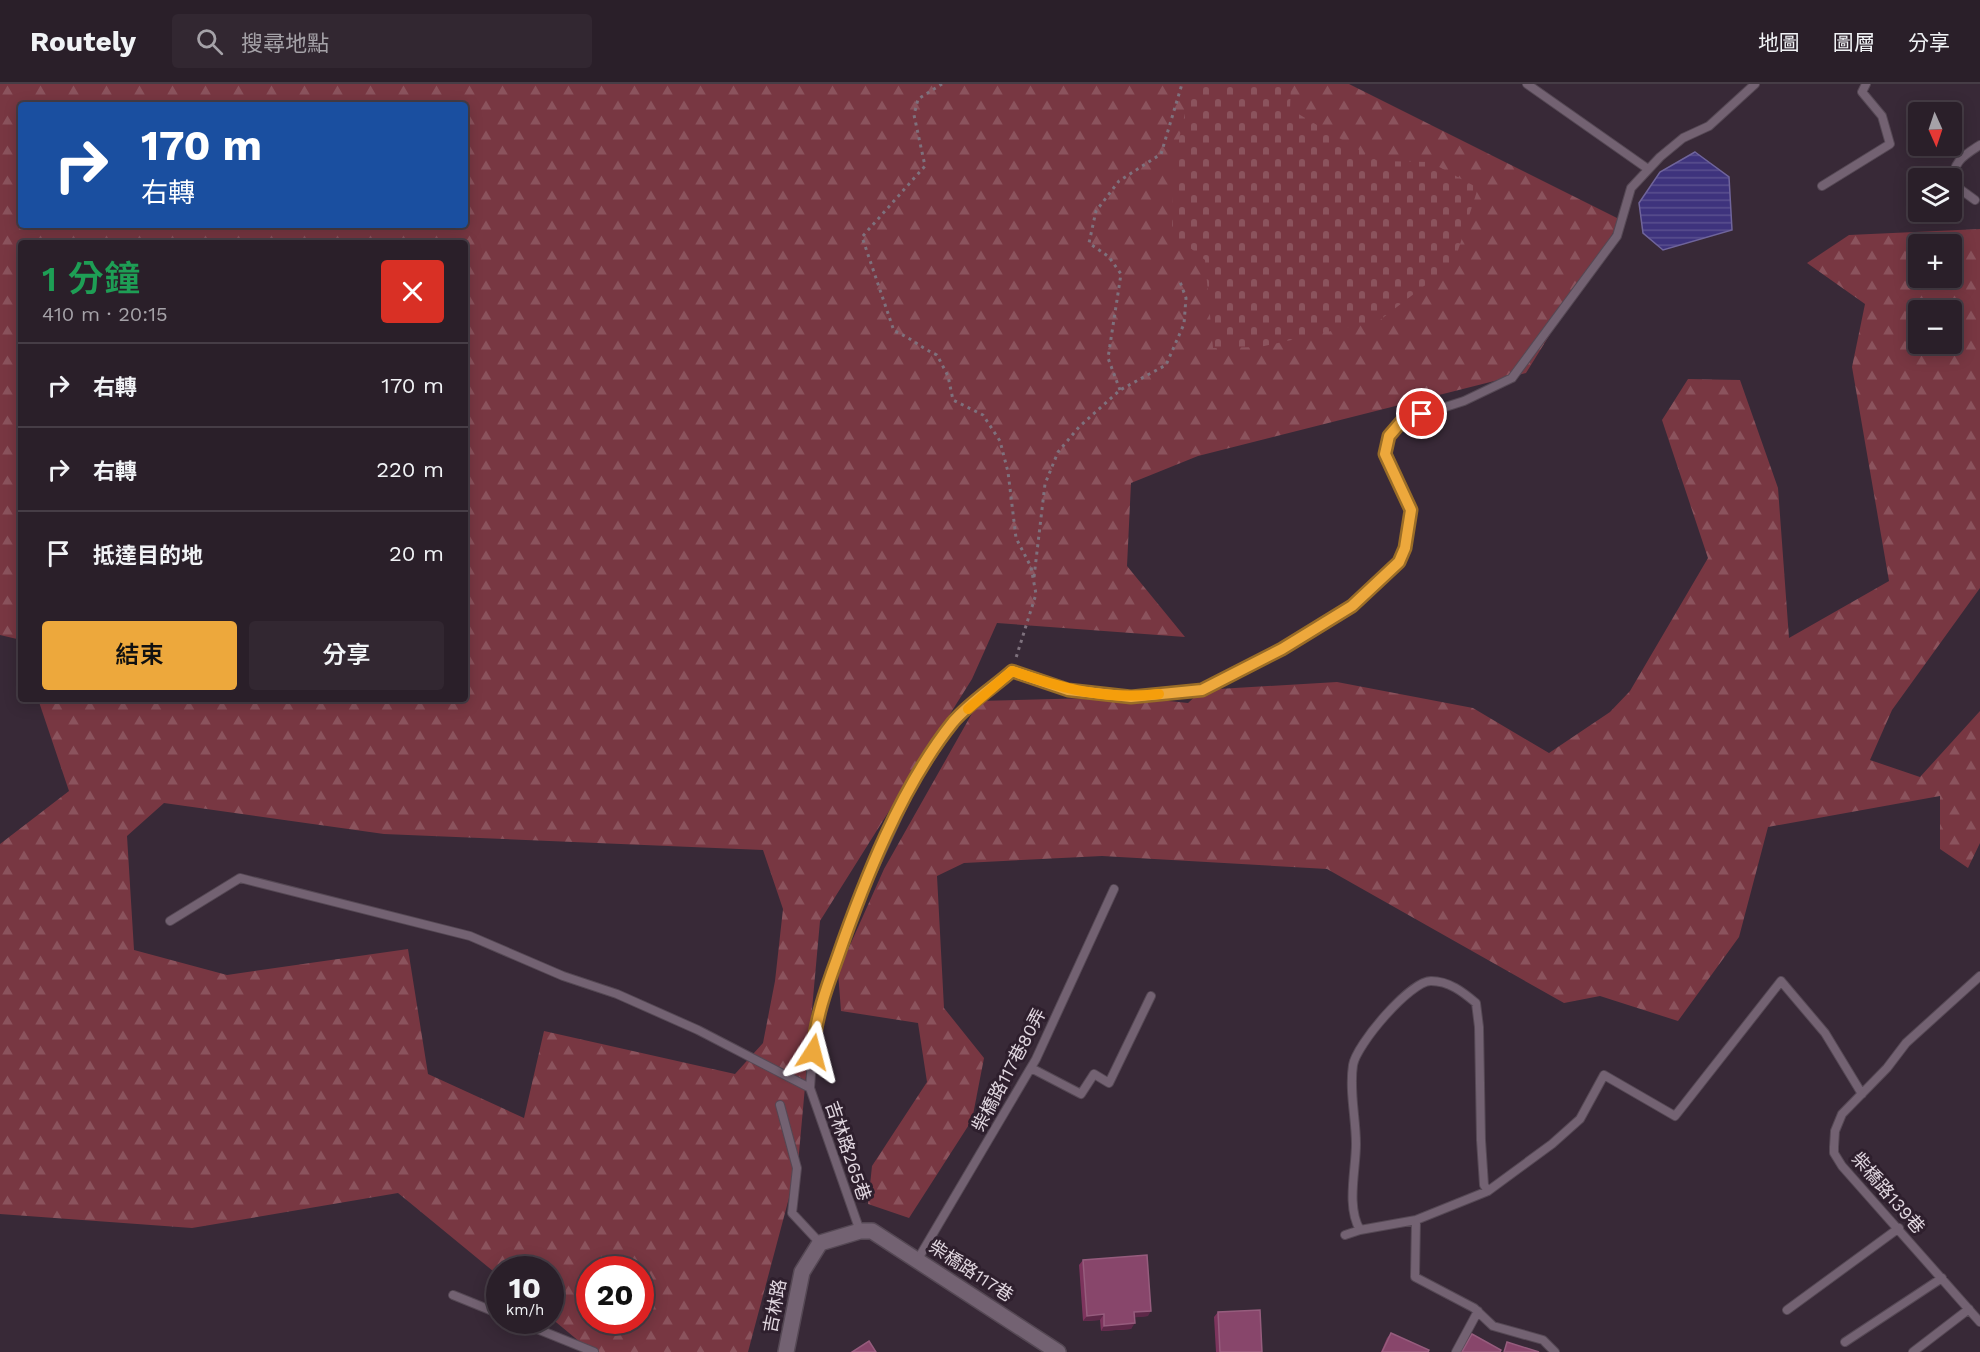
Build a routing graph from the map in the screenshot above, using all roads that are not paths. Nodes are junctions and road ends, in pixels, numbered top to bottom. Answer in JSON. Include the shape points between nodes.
{"nodes":[{"id":1,"x":1527,"y":84,"type":"edge"},
{"id":2,"x":1755,"y":84,"type":"edge"},
{"id":3,"x":1866,"y":84,"type":"edge"},
{"id":4,"x":1980,"y":145,"type":"edge"},
{"id":5,"x":1648,"y":169,"type":"junction"},
{"id":6,"x":1822,"y":186,"type":"dead end"},
{"id":7,"x":1975,"y":200,"type":"dead end"},
{"id":8,"x":1114,"y":889,"type":"dead end"},
{"id":9,"x":170,"y":921,"type":"dead end"},
{"id":10,"x":1980,"y":976,"type":"edge"},
{"id":11,"x":1151,"y":996,"type":"dead end"},
{"id":12,"x":1030,"y":1068,"type":"junction"},
{"id":13,"x":810,"y":1088,"type":"junction"},
{"id":14,"x":1862,"y":1094,"type":"junction"},
{"id":15,"x":780,"y":1105,"type":"dead end"},
{"id":16,"x":1488,"y":1191,"type":"junction"},
{"id":17,"x":1416,"y":1220,"type":"junction"},
{"id":18,"x":1899,"y":1228,"type":"junction"},
{"id":19,"x":1360,"y":1230,"type":"junction"},
{"id":20,"x":860,"y":1231,"type":"junction"},
{"id":21,"x":1345,"y":1235,"type":"dead end"},
{"id":22,"x":820,"y":1243,"type":"junction"},
{"id":23,"x":918,"y":1259,"type":"junction"},
{"id":24,"x":1942,"y":1278,"type":"junction"},
{"id":25,"x":453,"y":1295,"type":"dead end"},
{"id":26,"x":486,"y":1308,"type":"edge"},
{"id":27,"x":1969,"y":1309,"type":"junction"},
{"id":28,"x":1786,"y":1310,"type":"dead end"},
{"id":29,"x":1478,"y":1311,"type":"junction"},
{"id":30,"x":1980,"y":1322,"type":"edge"},
{"id":31,"x":550,"y":1334,"type":"edge"},
{"id":32,"x":1845,"y":1342,"type":"dead end"},
{"id":33,"x":1553,"y":1351,"type":"edge"},
{"id":34,"x":594,"y":1352,"type":"edge"},
{"id":35,"x":786,"y":1352,"type":"edge"},
{"id":36,"x":1058,"y":1352,"type":"edge"},
{"id":37,"x":1456,"y":1352,"type":"edge"},
{"id":38,"x":1913,"y":1352,"type":"edge"}],
"edges":[{"from":1,"to":5,"type":"lane"},
{"from":2,"to":5,"type":"lane","via":[[1709,126],[1683,138]]},
{"from":3,"to":6,"type":"lane","via":[[1862,92],[1882,116],[1890,144]]},
{"from":4,"to":7,"type":"lane","via":[[1959,158],[1952,172],[1953,184]]},
{"from":5,"to":13,"type":"lane","name":"吉林路265巷","via":[[1631,189],[1617,236],[1512,378],[1464,401],[1402,421],[1389,436],[1385,454],[1411,510],[1405,548],[1399,562],[1352,606],[1282,649],[1202,690],[1131,697],[1068,690],[1012,671],[954,721],[912,786],[852,916],[814,1034]]},
{"from":8,"to":12,"type":"lane","name":"柴橋路117巷80弄"},
{"from":9,"to":13,"type":"lane","via":[[240,878],[470,936],[698,1030]]},
{"from":10,"to":14,"type":"lane","name":"柴橋路139巷","via":[[1906,1043]]},
{"from":11,"to":12,"type":"lane","via":[[1109,1083],[1094,1074],[1081,1094]]},
{"from":12,"to":23,"type":"lane","name":"柴橋路117巷80弄"},
{"from":13,"to":20,"type":"lane","name":"吉林路265巷"},
{"from":14,"to":16,"type":"lane","via":[[1825,1033],[1781,981],[1675,1116],[1605,1075],[1580,1119]]},
{"from":14,"to":18,"type":"lane","name":"柴橋路139巷","via":[[1842,1114],[1834,1153]]},
{"from":15,"to":22,"type":"lane","via":[[797,1168],[792,1213]]},
{"from":16,"to":17,"type":"lane"},
{"from":16,"to":19,"type":"lane","via":[[1484,1185],[1481,1140],[1476,1003],[1458,988],[1431,981],[1419,983],[1379,1022],[1353,1064],[1354,1214]]},
{"from":17,"to":19,"type":"lane"},
{"from":17,"to":29,"type":"lane","via":[[1415,1277]]},
{"from":18,"to":24,"type":"lane","name":"柴橋路139巷"},
{"from":18,"to":28,"type":"lane"},
{"from":19,"to":21,"type":"lane"},
{"from":20,"to":22,"type":"street"},
{"from":20,"to":23,"type":"street","name":"柴橋路117巷","via":[[872,1231]]},
{"from":22,"to":35,"type":"street","name":"吉林路","via":[[802,1272]]},
{"from":23,"to":36,"type":"street","name":"柴橋路117巷"},
{"from":24,"to":27,"type":"lane","name":"柴橋路139巷"},
{"from":24,"to":32,"type":"lane"},
{"from":25,"to":26,"type":"lane"},
{"from":27,"to":30,"type":"lane","name":"柴橋路139巷"},
{"from":27,"to":38,"type":"lane"},
{"from":29,"to":33,"type":"lane","via":[[1493,1326],[1543,1340]]},
{"from":29,"to":37,"type":"lane"},
{"from":31,"to":34,"type":"lane"}]}
